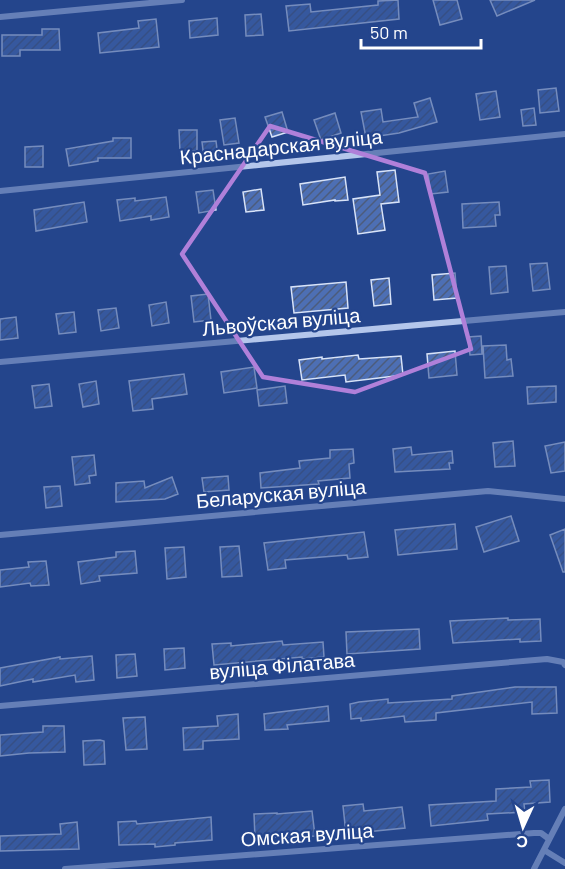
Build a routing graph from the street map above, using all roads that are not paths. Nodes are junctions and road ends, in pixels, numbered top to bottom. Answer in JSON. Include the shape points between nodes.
{"nodes":[{"id":1,"x":182,"y":0,"type":"edge"},
{"id":2,"x":0,"y":17,"type":"edge"},
{"id":3,"x":565,"y":134,"type":"edge"},
{"id":4,"x":0,"y":191,"type":"edge"},
{"id":5,"x":565,"y":312,"type":"edge"},
{"id":6,"x":0,"y":362,"type":"edge"},
{"id":7,"x":565,"y":499,"type":"edge"},
{"id":8,"x":0,"y":535,"type":"edge"},
{"id":9,"x":565,"y":665,"type":"edge"},
{"id":10,"x":0,"y":706,"type":"edge"},
{"id":11,"x":565,"y":809,"type":"edge"},
{"id":12,"x":549,"y":839,"type":"junction"},
{"id":13,"x":544,"y":849,"type":"junction"},
{"id":14,"x":565,"y":863,"type":"edge"},
{"id":15,"x":65,"y":869,"type":"edge"},
{"id":16,"x":534,"y":869,"type":"edge"}],
"edges":[{"from":1,"to":2,"type":"street"},
{"from":3,"to":4,"type":"street","name":"Краснадарская вуліца"},
{"from":5,"to":6,"type":"street","name":"Львоўская вуліца"},
{"from":7,"to":8,"type":"street","name":"Беларуская вуліца","via":[[489,491]]},
{"from":9,"to":10,"type":"street","name":"вуліца Філатава","via":[[547,659]]},
{"from":11,"to":12,"type":"street"},
{"from":12,"to":13,"type":"street"},
{"from":12,"to":15,"type":"street","name":"Омская вуліца","via":[[534,833]]},
{"from":13,"to":14,"type":"street"},
{"from":13,"to":16,"type":"street"}]}
